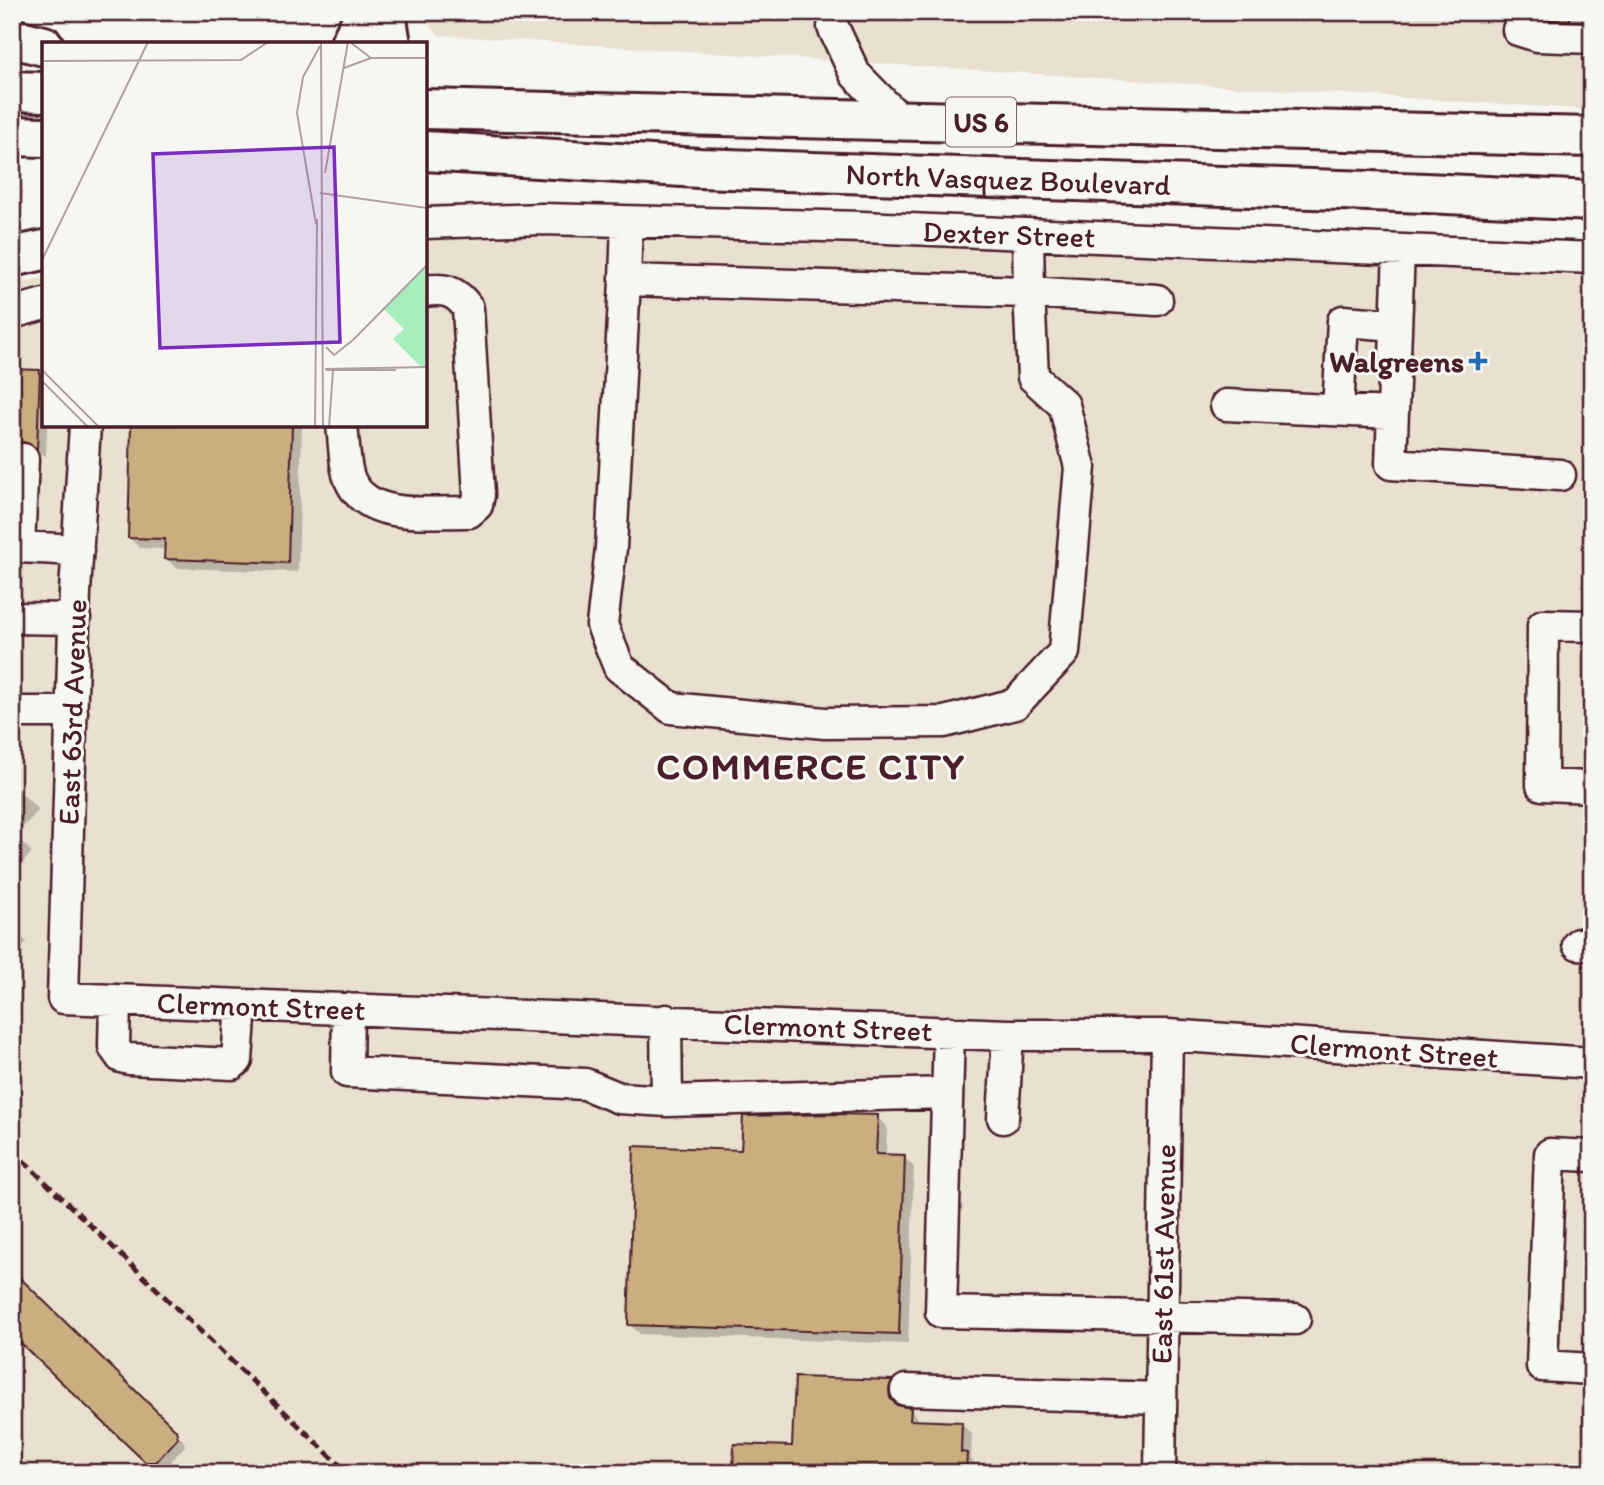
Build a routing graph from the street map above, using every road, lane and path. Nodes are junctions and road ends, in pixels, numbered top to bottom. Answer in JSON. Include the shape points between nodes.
{"nodes":[{"id":1,"x":833,"y":27,"type":"dead end"},
{"id":2,"x":1518,"y":30,"type":"dead end"},
{"id":3,"x":12,"y":38,"type":"edge"},
{"id":4,"x":1592,"y":38,"type":"edge"},
{"id":5,"x":42,"y":46,"type":"edge"},
{"id":6,"x":12,"y":91,"type":"edge"},
{"id":7,"x":427,"y":91,"type":"edge"},
{"id":8,"x":42,"y":92,"type":"edge"},
{"id":9,"x":427,"y":109,"type":"edge"},
{"id":10,"x":471,"y":111,"type":"junction"},
{"id":11,"x":901,"y":121,"type":"junction"},
{"id":12,"x":1592,"y":127,"type":"edge"},
{"id":13,"x":1536,"y":135,"type":"junction"},
{"id":14,"x":12,"y":136,"type":"edge"},
{"id":15,"x":42,"y":137,"type":"edge"},
{"id":16,"x":1592,"y":137,"type":"edge"},
{"id":17,"x":427,"y":151,"type":"edge"},
{"id":18,"x":699,"y":168,"type":"junction"},
{"id":19,"x":427,"y":178,"type":"edge"},
{"id":20,"x":1592,"y":201,"type":"edge"},
{"id":21,"x":627,"y":222,"type":"junction"},
{"id":22,"x":427,"y":223,"type":"edge"},
{"id":23,"x":1028,"y":234,"type":"junction"},
{"id":24,"x":42,"y":250,"type":"edge"},
{"id":25,"x":1399,"y":250,"type":"junction"},
{"id":26,"x":12,"y":257,"type":"edge"},
{"id":27,"x":1592,"y":258,"type":"edge"},
{"id":28,"x":625,"y":280,"type":"junction"},
{"id":29,"x":427,"y":291,"type":"edge"},
{"id":30,"x":1029,"y":292,"type":"junction"},
{"id":31,"x":1157,"y":300,"type":"dead end"},
{"id":32,"x":42,"y":305,"type":"edge"},
{"id":33,"x":12,"y":313,"type":"edge"},
{"id":34,"x":1396,"y":325,"type":"junction"},
{"id":35,"x":1226,"y":405,"type":"dead end"},
{"id":36,"x":1338,"y":410,"type":"junction"},
{"id":37,"x":1393,"y":413,"type":"junction"},
{"id":38,"x":85,"y":427,"type":"edge"},
{"id":39,"x":342,"y":427,"type":"edge"},
{"id":40,"x":23,"y":460,"type":"dead end"},
{"id":41,"x":1560,"y":475,"type":"dead end"},
{"id":42,"x":78,"y":550,"type":"junction"},
{"id":43,"x":12,"y":618,"type":"edge"},
{"id":44,"x":75,"y":619,"type":"junction"},
{"id":45,"x":1592,"y":626,"type":"edge"},
{"id":46,"x":12,"y":712,"type":"edge"},
{"id":47,"x":72,"y":712,"type":"junction"},
{"id":48,"x":1592,"y":787,"type":"edge"},
{"id":49,"x":63,"y":998,"type":"joint"},
{"id":50,"x":116,"y":1000,"type":"junction"},
{"id":51,"x":241,"y":1005,"type":"junction"},
{"id":52,"x":348,"y":1009,"type":"junction"},
{"id":53,"x":666,"y":1020,"type":"junction"},
{"id":54,"x":948,"y":1032,"type":"junction"},
{"id":55,"x":1008,"y":1035,"type":"junction"},
{"id":56,"x":1167,"y":1035,"type":"junction"},
{"id":57,"x":1592,"y":1063,"type":"edge"},
{"id":58,"x":947,"y":1093,"type":"junction"},
{"id":59,"x":667,"y":1101,"type":"junction"},
{"id":60,"x":1003,"y":1118,"type":"dead end"},
{"id":61,"x":1592,"y":1156,"type":"edge"},
{"id":62,"x":1163,"y":1315,"type":"junction"},
{"id":63,"x":1296,"y":1319,"type":"dead end"},
{"id":64,"x":1592,"y":1369,"type":"edge"},
{"id":65,"x":906,"y":1390,"type":"dead end"},
{"id":66,"x":1161,"y":1398,"type":"junction"},
{"id":67,"x":1160,"y":1473,"type":"edge"}],
"edges":[{"from":1,"to":11,"type":"street","via":[[855,74]]},
{"from":2,"to":4,"type":"street","via":[[1537,36]]},
{"from":3,"to":5,"type":"main road"},
{"from":6,"to":8,"type":"main road"},
{"from":7,"to":10,"type":"main road"},
{"from":9,"to":10,"type":"main road","name":"North Vasquez Boulevard","number":"US 6"},
{"from":10,"to":11,"type":"main road","name":"North Vasquez Boulevard","number":"US 6"},
{"from":11,"to":13,"type":"main road","name":"North Vasquez Boulevard","number":"US 6"},
{"from":12,"to":13,"type":"main road"},
{"from":13,"to":16,"type":"main road","name":"North Vasquez Boulevard","number":"US 6"},
{"from":14,"to":15,"type":"main road"},
{"from":17,"to":18,"type":"main road","name":"North Vasquez Boulevard","number":"US 6"},
{"from":18,"to":19,"type":"main road"},
{"from":18,"to":20,"type":"main road","name":"North Vasquez Boulevard","number":"US 6"},
{"from":21,"to":22,"type":"street","name":"Dexter Street"},
{"from":21,"to":23,"type":"street","name":"Dexter Street"},
{"from":21,"to":28,"type":"street"},
{"from":23,"to":25,"type":"street","name":"Dexter Street"},
{"from":23,"to":30,"type":"street"},
{"from":24,"to":26,"type":"main road"},
{"from":25,"to":27,"type":"street","name":"Dexter Street"},
{"from":25,"to":34,"type":"street"},
{"from":28,"to":30,"type":"street"},
{"from":28,"to":30,"type":"street","via":[[611,548],[602,625],[619,667],[671,708],[825,723],[944,722],[1015,704],[1064,652],[1080,467],[1064,405],[1033,377]]},
{"from":29,"to":39,"type":"street","via":[[451,291],[468,307],[477,505],[469,512],[374,507],[358,494],[348,476]]},
{"from":30,"to":31,"type":"street"},
{"from":32,"to":33,"type":"street"},
{"from":34,"to":36,"type":"street","via":[[1343,321]]},
{"from":34,"to":37,"type":"street"},
{"from":35,"to":36,"type":"street"},
{"from":36,"to":37,"type":"street"},
{"from":37,"to":41,"type":"street","via":[[1391,464]]},
{"from":38,"to":42,"type":"street","name":"East 63rd Avenue"},
{"from":40,"to":42,"type":"street","via":[[19,547]]},
{"from":42,"to":44,"type":"street","name":"East 63rd Avenue"},
{"from":43,"to":44,"type":"street"},
{"from":44,"to":47,"type":"street","name":"East 63rd Avenue"},
{"from":45,"to":48,"type":"street","via":[[1542,625],[1542,785]]},
{"from":46,"to":47,"type":"street"},
{"from":47,"to":49,"type":"street","name":"East 63rd Avenue"},
{"from":49,"to":50,"type":"street","name":"Clermont Street"},
{"from":50,"to":51,"type":"street","name":"Clermont Street"},
{"from":50,"to":51,"type":"street","via":[[114,1047],[121,1057],[232,1064],[237,1060]]},
{"from":51,"to":52,"type":"street","name":"Clermont Street"},
{"from":52,"to":53,"type":"street","name":"Clermont Street"},
{"from":52,"to":59,"type":"street","via":[[347,1072],[585,1084],[619,1098]]},
{"from":53,"to":54,"type":"street","name":"Clermont Street"},
{"from":53,"to":59,"type":"street"},
{"from":54,"to":55,"type":"street","name":"Clermont Street"},
{"from":54,"to":58,"type":"street"},
{"from":55,"to":56,"type":"street","name":"Clermont Street"},
{"from":55,"to":60,"type":"street"},
{"from":56,"to":57,"type":"street","name":"Clermont Street"},
{"from":56,"to":62,"type":"street","name":"East 61st Avenue"},
{"from":58,"to":59,"type":"street","via":[[714,1110]]},
{"from":58,"to":62,"type":"street","via":[[940,1312]]},
{"from":61,"to":64,"type":"street","via":[[1550,1154],[1542,1366]]},
{"from":62,"to":63,"type":"street"},
{"from":62,"to":66,"type":"street","name":"East 61st Avenue"},
{"from":65,"to":66,"type":"street"},
{"from":66,"to":67,"type":"street","name":"East 61st Avenue"}]}
